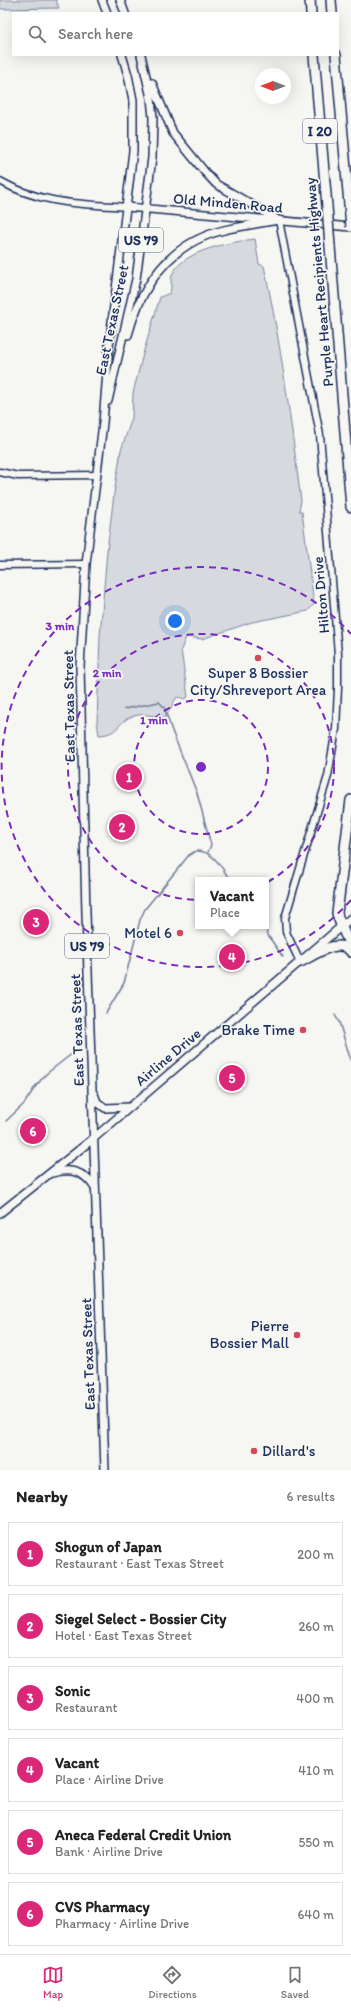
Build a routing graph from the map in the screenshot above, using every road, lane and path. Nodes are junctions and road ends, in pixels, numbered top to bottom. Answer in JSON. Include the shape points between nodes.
{"nodes":[{"id":1,"x":102,"y":0,"type":"edge"},
{"id":2,"x":120,"y":0,"type":"edge"},
{"id":3,"x":310,"y":0,"type":"edge"},
{"id":4,"x":331,"y":0,"type":"edge"},
{"id":5,"x":107,"y":12,"type":"edge"},
{"id":6,"x":123,"y":12,"type":"edge"},
{"id":7,"x":311,"y":12,"type":"edge"},
{"id":8,"x":332,"y":12,"type":"edge"},
{"id":9,"x":122,"y":56,"type":"edge"},
{"id":10,"x":141,"y":56,"type":"edge"},
{"id":11,"x":141,"y":56,"type":"edge"},
{"id":12,"x":314,"y":56,"type":"edge"},
{"id":13,"x":336,"y":56,"type":"edge"},
{"id":14,"x":0,"y":181,"type":"edge"},
{"id":15,"x":127,"y":206,"type":"junction"},
{"id":16,"x":145,"y":208,"type":"junction"},
{"id":17,"x":279,"y":220,"type":"junction"},
{"id":18,"x":351,"y":227,"type":"edge"},
{"id":19,"x":110,"y":391,"type":"junction"},
{"id":20,"x":103,"y":423,"type":"junction"},
{"id":21,"x":0,"y":472,"type":"edge"},
{"id":22,"x":97,"y":475,"type":"junction"},
{"id":23,"x":351,"y":508,"type":"edge"},
{"id":24,"x":86,"y":564,"type":"junction"},
{"id":25,"x":0,"y":565,"type":"edge"},
{"id":26,"x":351,"y":800,"type":"edge"},
{"id":27,"x":351,"y":918,"type":"edge"},
{"id":28,"x":342,"y":925,"type":"junction"},
{"id":29,"x":351,"y":950,"type":"edge"},
{"id":30,"x":300,"y":962,"type":"junction"},
{"id":31,"x":92,"y":1091,"type":"junction"},
{"id":32,"x":130,"y":1106,"type":"junction"},
{"id":33,"x":94,"y":1138,"type":"junction"},
{"id":34,"x":50,"y":1173,"type":"junction"},
{"id":35,"x":95,"y":1188,"type":"junction"},
{"id":36,"x":0,"y":1213,"type":"edge"},
{"id":37,"x":105,"y":1470,"type":"edge"}],
"edges":[{"from":1,"to":5,"type":"main road"},
{"from":2,"to":6,"type":"main road"},
{"from":3,"to":7,"type":"highway"},
{"from":4,"to":8,"type":"highway"},
{"from":9,"to":15,"type":"main road","name":"East Texas Street","number":"US 79","via":[[131,87],[134,116]]},
{"from":10,"to":16,"type":"main road","name":"East Texas Street","number":"US 79","via":[[148,79],[153,118],[152,158]]},
{"from":11,"to":17,"type":"main road","via":[[163,112],[173,133],[186,151],[216,184]]},
{"from":12,"to":23,"type":"highway","name":"Purple Heart Recipients Highway","number":"I 20","bridge":true},
{"from":13,"to":18,"type":"highway","number":"I 20","bridge":true},
{"from":14,"to":15,"type":"street","via":[[25,194],[40,198],[77,204]]},
{"from":15,"to":16,"type":"main road","name":"Old Minden Road"},
{"from":15,"to":20,"type":"main road","name":"East Texas Street","number":"US 79","via":[[107,368]]},
{"from":16,"to":17,"type":"main road","name":"Old Minden Road"},
{"from":16,"to":19,"type":"main road","name":"East Texas Street","number":"US 79","via":[[136,279]]},
{"from":17,"to":18,"type":"main road","name":"Old Minden Road"},
{"from":17,"to":19,"type":"main road","via":[[213,234],[188,245],[167,261],[153,277],[138,305]]},
{"from":17,"to":30,"type":"street","name":"Hilton Drive","via":[[320,435],[338,654],[336,729],[328,776],[286,918],[286,932]]},
{"from":19,"to":20,"type":"main road","name":"East Texas Street","number":"US 79"},
{"from":20,"to":22,"type":"main road","name":"East Texas Street","number":"US 79"},
{"from":21,"to":22,"type":"street","via":[[18,476]]},
{"from":22,"to":24,"type":"main road","name":"East Texas Street","number":"US 79"},
{"from":24,"to":25,"type":"street"},
{"from":24,"to":31,"type":"main road","name":"East Texas Street","number":"US 79","via":[[80,695]]},
{"from":26,"to":28,"type":"highway","via":[[337,913]]},
{"from":27,"to":28,"type":"main road","name":"Airline Drive"},
{"from":28,"to":29,"type":"highway"},
{"from":28,"to":30,"type":"main road","name":"Airline Drive"},
{"from":29,"to":30,"type":"highway","via":[[338,945]]},
{"from":30,"to":32,"type":"main road","name":"Airline Drive"},
{"from":31,"to":32,"type":"main road","via":[[97,1102],[105,1108]]},
{"from":31,"to":33,"type":"main road","name":"East Texas Street","number":"US 79"},
{"from":32,"to":33,"type":"main road","name":"Airline Drive"},
{"from":33,"to":34,"type":"main road","name":"Airline Drive"},
{"from":33,"to":35,"type":"main road","name":"East Texas Street","number":"US 79"},
{"from":34,"to":35,"type":"main road","via":[[77,1171],[88,1178]]},
{"from":34,"to":36,"type":"main road","name":"Airline Drive"},
{"from":35,"to":37,"type":"main road","name":"East Texas Street","number":"US 79"}]}
